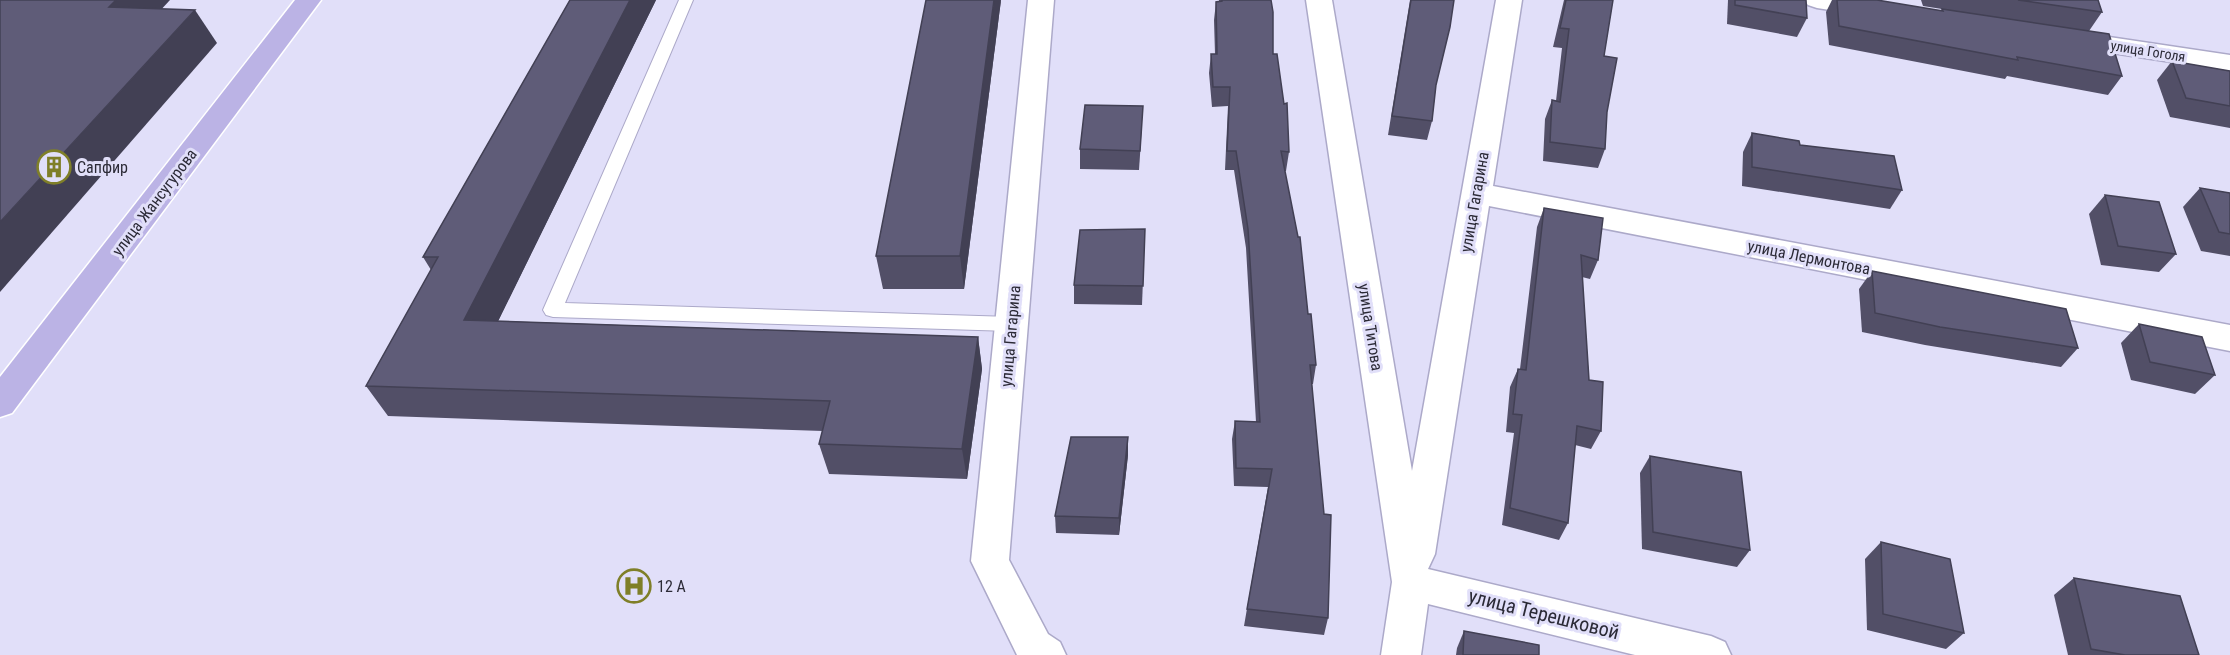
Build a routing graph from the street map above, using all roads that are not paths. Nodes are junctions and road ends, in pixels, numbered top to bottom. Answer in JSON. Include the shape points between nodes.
{"nodes":[{"id":1,"x":308,"y":0,"type":"edge"},
{"id":2,"x":686,"y":0,"type":"edge"},
{"id":3,"x":1041,"y":0,"type":"edge"},
{"id":4,"x":1319,"y":0,"type":"edge"},
{"id":5,"x":1509,"y":0,"type":"edge"},
{"id":6,"x":1817,"y":0,"type":"edge"},
{"id":7,"x":1899,"y":13,"type":"edge"},
{"id":8,"x":2041,"y":34,"type":"edge"},
{"id":9,"x":2230,"y":63,"type":"edge"},
{"id":10,"x":1475,"y":193,"type":"junction"},
{"id":11,"x":1011,"y":324,"type":"junction"},
{"id":12,"x":2230,"y":338,"type":"edge"},
{"id":13,"x":0,"y":403,"type":"edge"},
{"id":14,"x":1411,"y":582,"type":"junction"},
{"id":15,"x":1046,"y":655,"type":"edge"},
{"id":16,"x":1401,"y":655,"type":"edge"},
{"id":17,"x":1711,"y":655,"type":"edge"}],
"edges":[{"from":1,"to":13,"type":"main road","name":"улица Жансугурова"},
{"from":2,"to":11,"type":"lane","via":[[553,310]]},
{"from":3,"to":11,"type":"street","name":"улица Гагарина"},
{"from":4,"to":14,"type":"street","name":"улица Титова"},
{"from":5,"to":10,"type":"street","name":"улица Гагарина"},
{"from":6,"to":7,"type":"street"},
{"from":8,"to":9,"type":"street","name":"улица Гоголя"},
{"from":10,"to":12,"type":"street","name":"улица Лермонтова"},
{"from":10,"to":14,"type":"street","name":"улица Гагарина"},
{"from":11,"to":15,"type":"street","name":"улица Гагарина","via":[[990,561],[1034,647]]},
{"from":14,"to":16,"type":"street","name":"улица Титова"},
{"from":14,"to":17,"type":"street","name":"улица Терешковой"}]}
